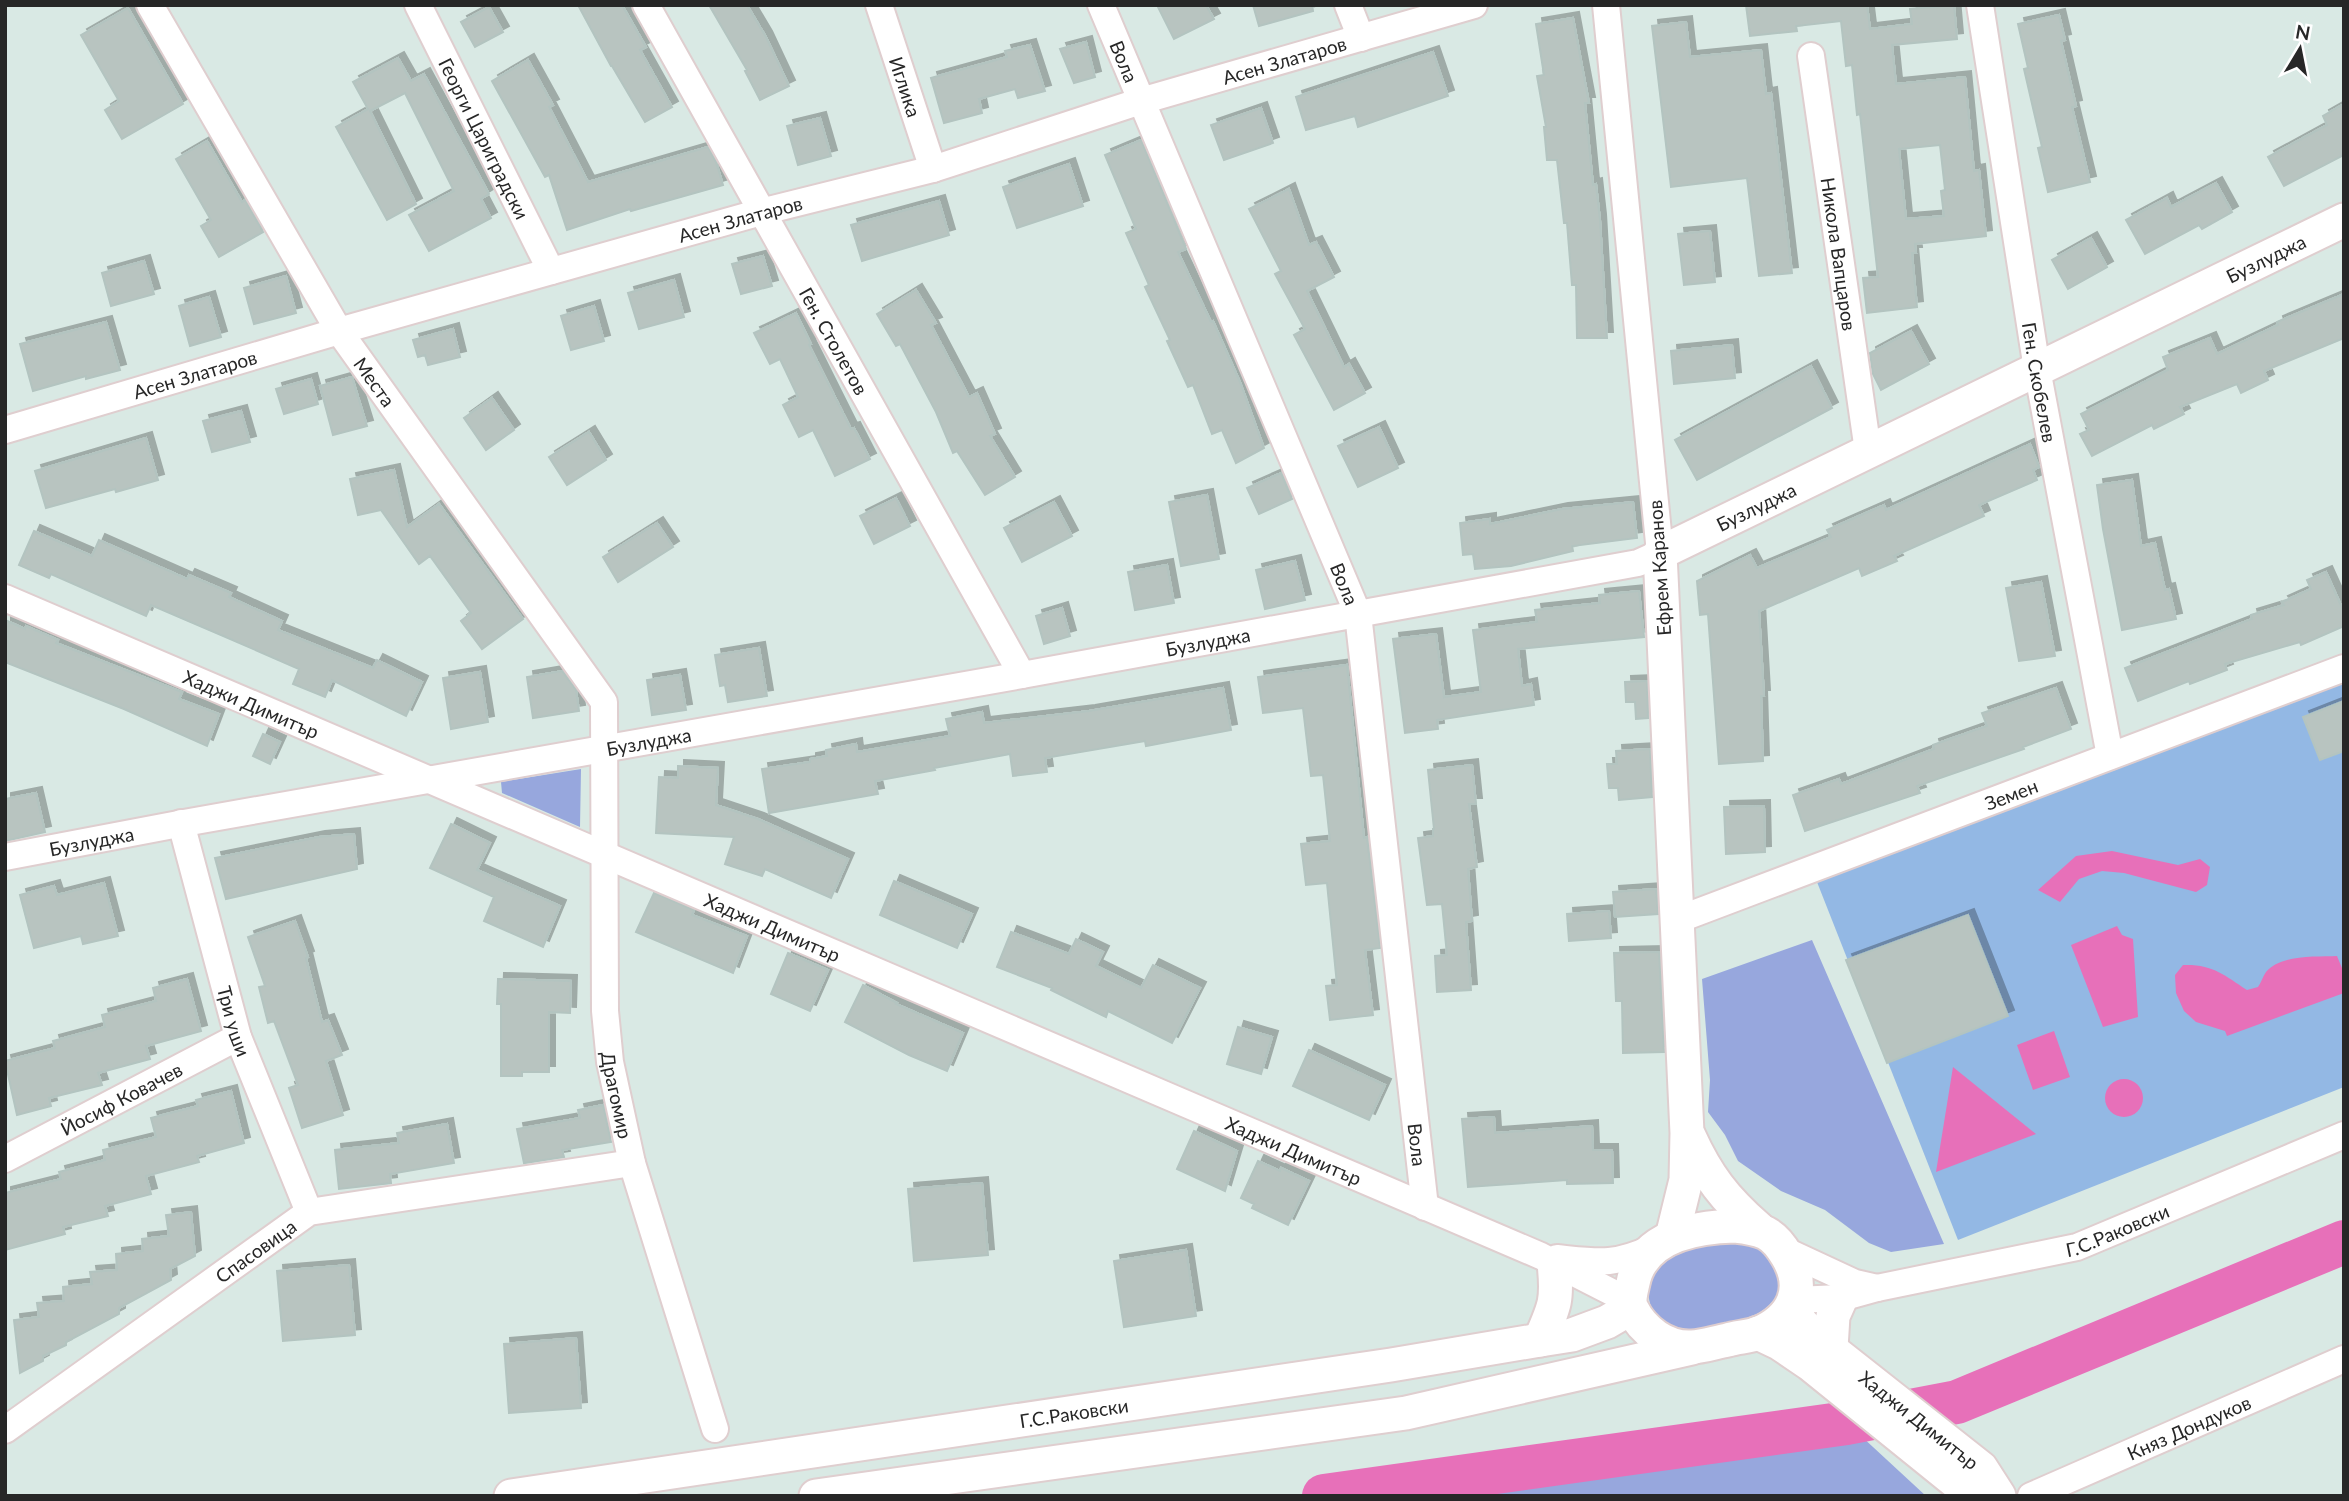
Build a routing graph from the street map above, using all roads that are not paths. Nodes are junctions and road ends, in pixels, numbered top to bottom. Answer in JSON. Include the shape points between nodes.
{"nodes":[{"id":1,"x":150,"y":5,"type":"edge"},
{"id":2,"x":418,"y":5,"type":"edge"},
{"id":3,"x":646,"y":5,"type":"edge"},
{"id":4,"x":879,"y":5,"type":"edge"},
{"id":5,"x":1101,"y":5,"type":"edge"},
{"id":6,"x":1348,"y":5,"type":"edge"},
{"id":7,"x":1474,"y":5,"type":"edge"},
{"id":8,"x":1606,"y":5,"type":"edge"},
{"id":9,"x":1980,"y":5,"type":"edge"},
{"id":10,"x":1361,"y":38,"type":"junction"},
{"id":11,"x":1811,"y":56,"type":"dead end"},
{"id":12,"x":1141,"y":101,"type":"junction"},
{"id":13,"x":933,"y":169,"type":"junction"},
{"id":14,"x":761,"y":212,"type":"junction"},
{"id":15,"x":2344,"y":220,"type":"edge"},
{"id":16,"x":551,"y":271,"type":"junction"},
{"id":17,"x":339,"y":331,"type":"junction"},
{"id":18,"x":2037,"y":369,"type":"junction"},
{"id":19,"x":5,"y":430,"type":"edge"},
{"id":20,"x":1868,"y":450,"type":"junction"},
{"id":21,"x":1660,"y":553,"type":"junction"},
{"id":22,"x":5,"y":598,"type":"edge"},
{"id":23,"x":1358,"y":614,"type":"junction"},
{"id":24,"x":2344,"y":668,"type":"edge"},
{"id":25,"x":1022,"y":675,"type":"junction"},
{"id":26,"x":604,"y":749,"type":"junction"},
{"id":27,"x":2110,"y":756,"type":"junction"},
{"id":28,"x":429,"y":780,"type":"junction"},
{"id":29,"x":181,"y":823,"type":"junction"},
{"id":30,"x":604,"y":856,"type":"junction"},
{"id":31,"x":5,"y":857,"type":"edge"},
{"id":32,"x":1677,"y":920,"type":"junction"},
{"id":33,"x":238,"y":1037,"type":"junction"},
{"id":34,"x":1688,"y":1133,"type":"junction"},
{"id":35,"x":2344,"y":1135,"type":"edge"},
{"id":36,"x":5,"y":1160,"type":"edge"},
{"id":37,"x":632,"y":1163,"type":"junction"},
{"id":38,"x":1425,"y":1207,"type":"junction"},
{"id":39,"x":309,"y":1213,"type":"junction"},
{"id":40,"x":1758,"y":1228,"type":"junction"},
{"id":41,"x":1662,"y":1242,"type":"junction"},
{"id":42,"x":1784,"y":1250,"type":"junction"},
{"id":43,"x":1548,"y":1259,"type":"junction"},
{"id":44,"x":1877,"y":1288,"type":"junction"},
{"id":45,"x":1841,"y":1298,"type":"junction"},
{"id":46,"x":1793,"y":1303,"type":"junction"},
{"id":47,"x":1630,"y":1305,"type":"junction"},
{"id":48,"x":1758,"y":1333,"type":"junction"},
{"id":49,"x":1540,"y":1340,"type":"junction"},
{"id":50,"x":1692,"y":1348,"type":"junction"},
{"id":51,"x":1820,"y":1356,"type":"junction"},
{"id":52,"x":2344,"y":1359,"type":"edge"},
{"id":53,"x":715,"y":1429,"type":"dead end"},
{"id":54,"x":5,"y":1430,"type":"edge"},
{"id":55,"x":1974,"y":1483,"type":"edge"},
{"id":56,"x":511,"y":1496,"type":"edge"},
{"id":57,"x":816,"y":1496,"type":"edge"},
{"id":58,"x":1999,"y":1496,"type":"edge"},
{"id":59,"x":2031,"y":1496,"type":"edge"}],
"edges":[{"from":1,"to":17,"type":"street","name":"Места"},
{"from":2,"to":16,"type":"street","name":"Георги Цариградски"},
{"from":3,"to":14,"type":"street","name":"Ген. Столетов"},
{"from":4,"to":13,"type":"street","name":"Иглика"},
{"from":5,"to":12,"type":"street","name":"Вола"},
{"from":6,"to":10,"type":"street"},
{"from":7,"to":10,"type":"street","name":"Асен Златаров"},
{"from":8,"to":21,"type":"street","name":"Ефрем Каранов"},
{"from":9,"to":18,"type":"street","name":"Ген. Скобелев"},
{"from":10,"to":12,"type":"street","name":"Асен Златаров"},
{"from":11,"to":20,"type":"street","name":"Никола Вапцаров"},
{"from":12,"to":13,"type":"street","name":"Асен Златаров"},
{"from":12,"to":23,"type":"street","name":"Вола"},
{"from":13,"to":14,"type":"street","name":"Асен Златаров"},
{"from":14,"to":16,"type":"street","name":"Асен Златаров"},
{"from":14,"to":25,"type":"street","name":"Ген. Столетов"},
{"from":15,"to":18,"type":"street","name":"Бузлуджа"},
{"from":16,"to":17,"type":"street","name":"Асен Златаров"},
{"from":17,"to":19,"type":"street","name":"Асен Златаров"},
{"from":17,"to":26,"type":"street","name":"Места","via":[[604,702]]},
{"from":18,"to":20,"type":"street","name":"Бузлуджа"},
{"from":18,"to":27,"type":"street","name":"Ген. Скобелев"},
{"from":20,"to":21,"type":"street","name":"Бузлуджа"},
{"from":21,"to":23,"type":"street","name":"Бузлуджа","via":[[1638,563]]},
{"from":21,"to":32,"type":"street","name":"Ефрем Каранов"},
{"from":22,"to":28,"type":"street","name":"Хаджи Димитър"},
{"from":23,"to":25,"type":"street","name":"Бузлуджа"},
{"from":23,"to":38,"type":"street","name":"Вола"},
{"from":24,"to":27,"type":"street","name":"Земен"},
{"from":25,"to":26,"type":"street","name":"Бузлуджа"},
{"from":26,"to":28,"type":"street","name":"Бузлуджа"},
{"from":26,"to":30,"type":"street","name":"Драгомир"},
{"from":27,"to":32,"type":"street","name":"Земен"},
{"from":28,"to":29,"type":"street","name":"Бузлуджа"},
{"from":28,"to":30,"type":"street","name":"Хаджи Димитър"},
{"from":29,"to":31,"type":"street","name":"Бузлуджа"},
{"from":29,"to":33,"type":"street","name":"Три уши"},
{"from":30,"to":37,"type":"street","name":"Драгомир","via":[[607,1037]]},
{"from":30,"to":38,"type":"street","name":"Хаджи Димитър"},
{"from":32,"to":34,"type":"street","name":"Ефрем Каранов"},
{"from":33,"to":36,"type":"street","name":"Йосиф Ковачев"},
{"from":33,"to":39,"type":"street","name":"Три уши"},
{"from":34,"to":40,"type":"street","via":[[1703,1169]]},
{"from":34,"to":41,"type":"street","via":[[1686,1180]]},
{"from":35,"to":44,"type":"street","name":"Г.С.Раковски","via":[[2077,1247]]},
{"from":37,"to":39,"type":"street","name":"Спасовица"},
{"from":37,"to":53,"type":"street","name":"Драгомир"},
{"from":38,"to":43,"type":"street","name":"Хаджи Димитър"},
{"from":39,"to":54,"type":"street","name":"Спасовица"},
{"from":40,"to":41,"type":"street","via":[[1711,1227]]},
{"from":40,"to":42,"type":"street"},
{"from":41,"to":43,"type":"street","via":[[1630,1258],[1602,1263]]},
{"from":41,"to":47,"type":"street","via":[[1634,1277]]},
{"from":42,"to":44,"type":"street","via":[[1842,1278]]},
{"from":42,"to":46,"type":"street","via":[[1796,1278]]},
{"from":43,"to":47,"type":"street"},
{"from":43,"to":49,"type":"street","via":[[1557,1293]]},
{"from":44,"to":45,"type":"street","name":"Г.С.Раковски"},
{"from":45,"to":46,"type":"street","name":"Г.С.Раковски"},
{"from":45,"to":51,"type":"street"},
{"from":46,"to":48,"type":"street","via":[[1780,1319]]},
{"from":46,"to":51,"type":"street","via":[[1801,1323],[1815,1337]]},
{"from":47,"to":49,"type":"street","name":"Г.С.Раковски","via":[[1607,1322]]},
{"from":47,"to":50,"type":"street","via":[[1656,1337]]},
{"from":48,"to":50,"type":"street"},
{"from":48,"to":51,"type":"street"},
{"from":49,"to":56,"type":"street","name":"Г.С.Раковски"},
{"from":50,"to":57,"type":"street","via":[[1406,1413]]},
{"from":51,"to":55,"type":"street","name":"Хаджи Димитър"},
{"from":52,"to":59,"type":"street","name":"Княз Дондуков"},
{"from":55,"to":58,"type":"street","name":"Хаджи Димитър"}]}
